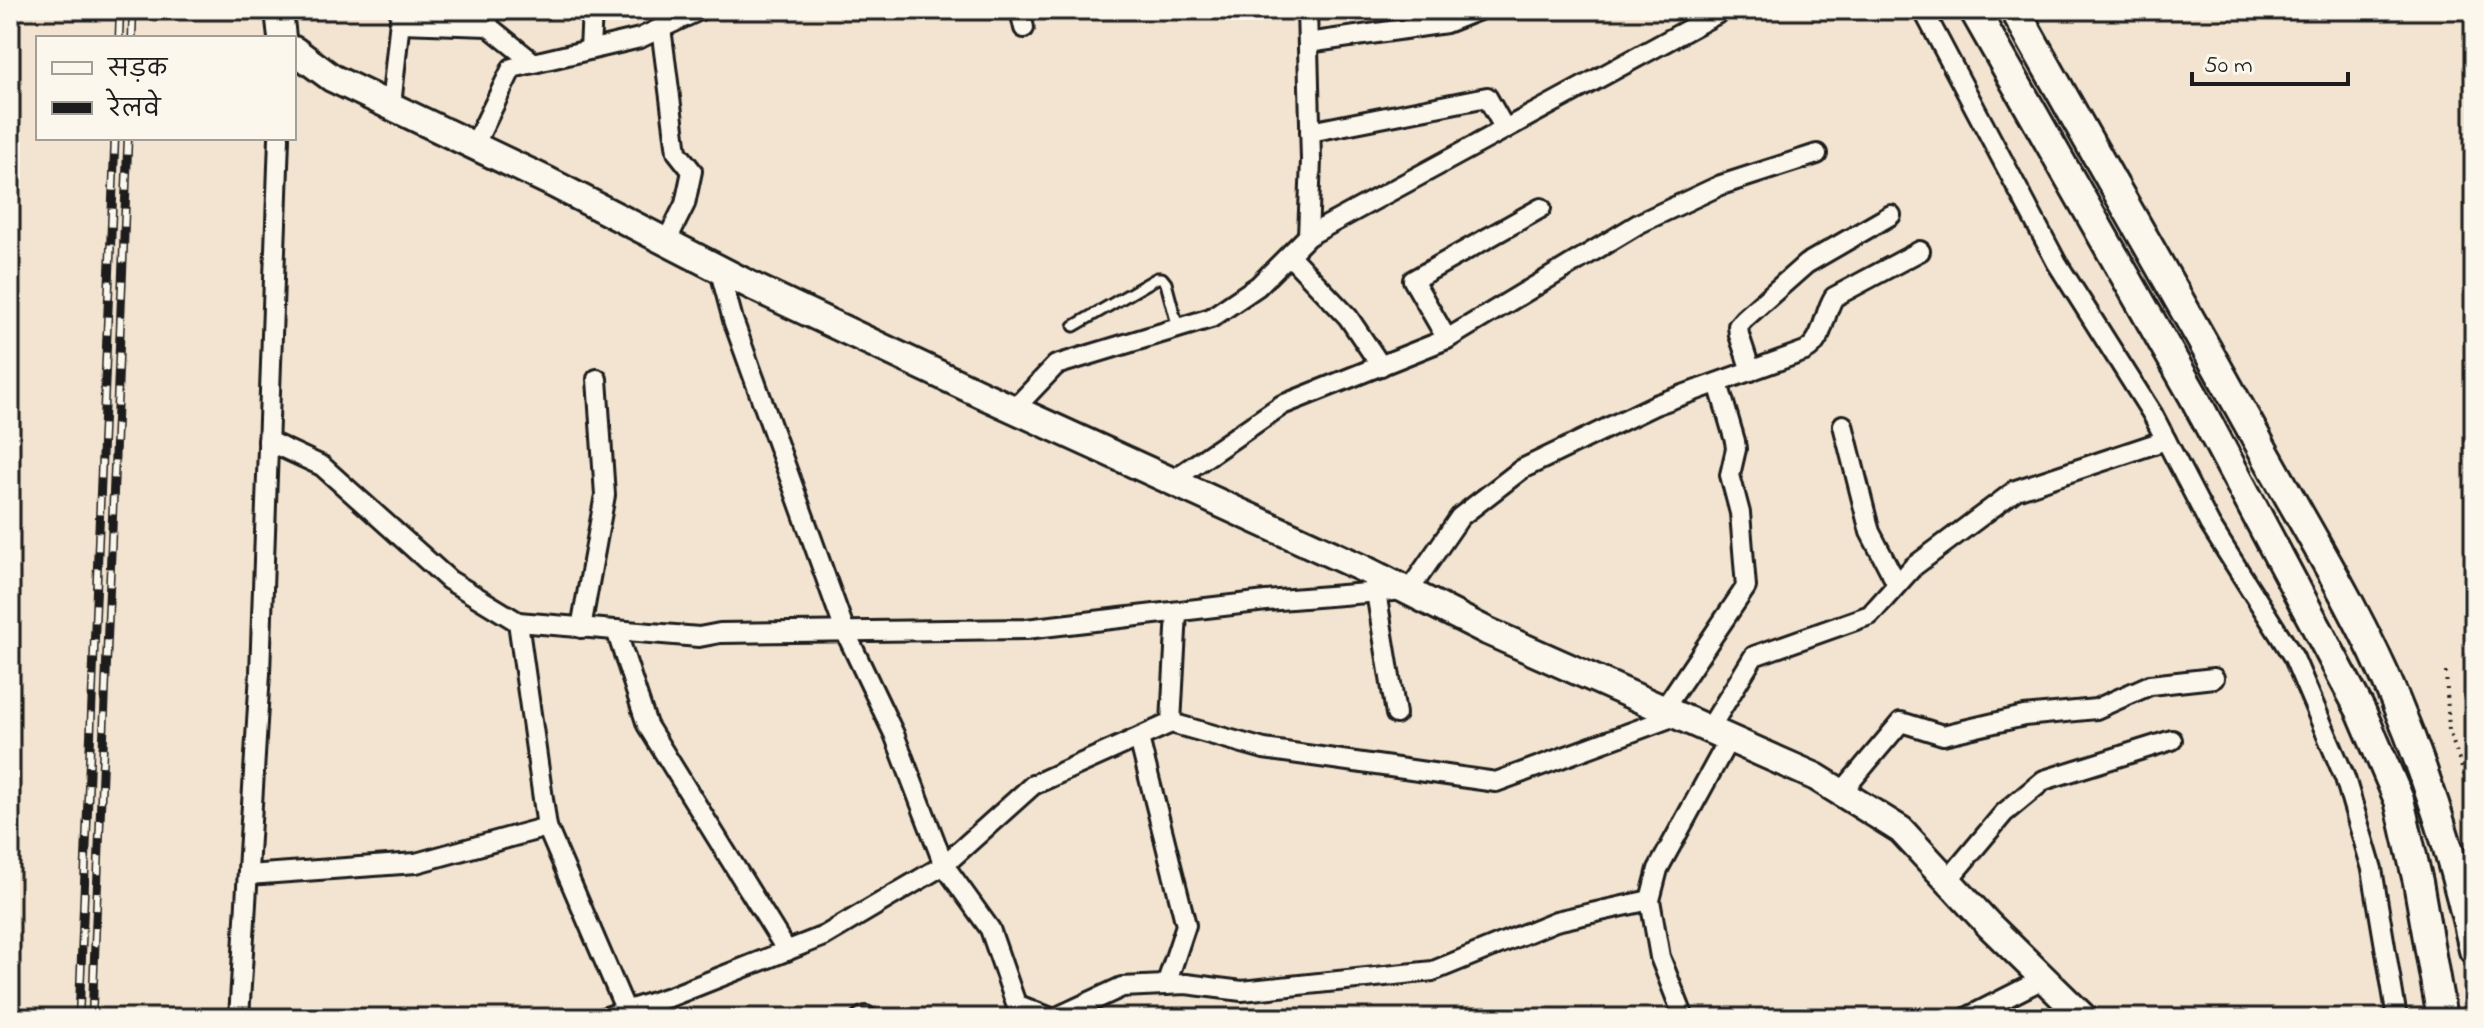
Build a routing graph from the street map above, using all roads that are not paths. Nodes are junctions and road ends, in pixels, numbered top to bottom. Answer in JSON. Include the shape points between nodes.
{"nodes":[{"id":1,"x":279,"y":10,"type":"edge"},
{"id":2,"x":592,"y":10,"type":"edge"},
{"id":3,"x":700,"y":10,"type":"edge"},
{"id":4,"x":1307,"y":10,"type":"edge"},
{"id":5,"x":1479,"y":10,"type":"edge"},
{"id":6,"x":1724,"y":10,"type":"edge"},
{"id":7,"x":1923,"y":10,"type":"edge"},
{"id":8,"x":1974,"y":10,"type":"edge"},
{"id":9,"x":2015,"y":10,"type":"edge"},
{"id":10,"x":401,"y":17,"type":"edge"},
{"id":11,"x":488,"y":18,"type":"edge"},
{"id":12,"x":661,"y":28,"type":"junction"},
{"id":13,"x":282,"y":36,"type":"edge"},
{"id":14,"x":1308,"y":43,"type":"junction"},
{"id":15,"x":590,"y":49,"type":"junction"},
{"id":16,"x":296,"y":51,"type":"edge"},
{"id":17,"x":534,"y":63,"type":"junction"},
{"id":18,"x":391,"y":106,"type":"junction"},
{"id":19,"x":1505,"y":129,"type":"junction"},
{"id":20,"x":1310,"y":132,"type":"junction"},
{"id":21,"x":279,"y":140,"type":"edge"},
{"id":22,"x":474,"y":146,"type":"junction"},
{"id":23,"x":1817,"y":154,"type":"dead end"},
{"id":24,"x":1541,"y":208,"type":"dead end"},
{"id":25,"x":1891,"y":215,"type":"dead end"},
{"id":26,"x":1308,"y":236,"type":"junction"},
{"id":27,"x":666,"y":242,"type":"junction"},
{"id":28,"x":1920,"y":251,"type":"dead end"},
{"id":29,"x":1290,"y":256,"type":"junction"},
{"id":30,"x":719,"y":268,"type":"junction"},
{"id":31,"x":1074,"y":326,"type":"dead end"},
{"id":32,"x":1178,"y":328,"type":"junction"},
{"id":33,"x":1447,"y":339,"type":"junction"},
{"id":34,"x":1381,"y":366,"type":"junction"},
{"id":35,"x":1751,"y":371,"type":"junction"},
{"id":36,"x":597,"y":379,"type":"dead end"},
{"id":37,"x":1718,"y":383,"type":"junction"},
{"id":38,"x":1014,"y":409,"type":"junction"},
{"id":39,"x":1843,"y":425,"type":"dead end"},
{"id":40,"x":2166,"y":440,"type":"junction"},
{"id":41,"x":268,"y":441,"type":"junction"},
{"id":42,"x":1170,"y":482,"type":"junction"},
{"id":43,"x":1897,"y":584,"type":"junction"},
{"id":44,"x":1407,"y":591,"type":"junction"},
{"id":45,"x":1376,"y":592,"type":"junction"},
{"id":46,"x":1177,"y":612,"type":"junction"},
{"id":47,"x":518,"y":622,"type":"junction"},
{"id":48,"x":581,"y":628,"type":"junction"},
{"id":49,"x":616,"y":630,"type":"junction"},
{"id":50,"x":845,"y":631,"type":"junction"},
{"id":51,"x":2214,"y":678,"type":"dead end"},
{"id":52,"x":1669,"y":713,"type":"junction"},
{"id":53,"x":1396,"y":714,"type":"dead end"},
{"id":54,"x":1171,"y":723,"type":"junction"},
{"id":55,"x":1718,"y":735,"type":"junction"},
{"id":56,"x":1139,"y":738,"type":"junction"},
{"id":57,"x":2172,"y":740,"type":"dead end"},
{"id":58,"x":1841,"y":793,"type":"junction"},
{"id":59,"x":547,"y":827,"type":"junction"},
{"id":60,"x":944,"y":865,"type":"junction"},
{"id":61,"x":248,"y":875,"type":"junction"},
{"id":62,"x":1948,"y":880,"type":"junction"},
{"id":63,"x":1650,"y":900,"type":"junction"},
{"id":64,"x":2474,"y":950,"type":"edge"},
{"id":65,"x":787,"y":951,"type":"junction"},
{"id":66,"x":2043,"y":979,"type":"junction"},
{"id":67,"x":1166,"y":985,"type":"junction"},
{"id":68,"x":626,"y":1011,"type":"junction"},
{"id":69,"x":1013,"y":1011,"type":"edge"},
{"id":70,"x":239,"y":1018,"type":"edge"},
{"id":71,"x":603,"y":1018,"type":"edge"},
{"id":72,"x":1053,"y":1018,"type":"edge"},
{"id":73,"x":1684,"y":1018,"type":"edge"},
{"id":74,"x":1966,"y":1018,"type":"edge"},
{"id":75,"x":2084,"y":1018,"type":"edge"},
{"id":76,"x":2397,"y":1018,"type":"edge"},
{"id":77,"x":2442,"y":1018,"type":"edge"}],
"edges":[{"from":1,"to":13,"type":"main road"},
{"from":2,"to":15,"type":"street"},
{"from":3,"to":12,"type":"street"},
{"from":4,"to":14,"type":"street"},
{"from":5,"to":14,"type":"street","via":[[1446,23]]},
{"from":6,"to":19,"type":"street"},
{"from":7,"to":40,"type":"street","via":[[2057,263]]},
{"from":8,"to":77,"type":"main road","via":[[2193,395],[2361,711],[2399,800]]},
{"from":9,"to":64,"type":"main road","via":[[2369,644],[2430,789]]},
{"from":10,"to":11,"type":"street"},
{"from":10,"to":18,"type":"street"},
{"from":11,"to":17,"type":"street"},
{"from":12,"to":15,"type":"street"},
{"from":12,"to":27,"type":"street","via":[[677,152],[692,171],[685,204]]},
{"from":14,"to":20,"type":"street"},
{"from":15,"to":17,"type":"street"},
{"from":16,"to":18,"type":"main road","via":[[332,78]]},
{"from":17,"to":22,"type":"street","via":[[512,68]]},
{"from":18,"to":22,"type":"main road"},
{"from":19,"to":20,"type":"street","via":[[1487,97]]},
{"from":19,"to":26,"type":"street"},
{"from":20,"to":26,"type":"street"},
{"from":21,"to":41,"type":"street"},
{"from":22,"to":27,"type":"main road"},
{"from":23,"to":33,"type":"street","via":[[1721,185],[1640,223]]},
{"from":24,"to":33,"type":"street","via":[[1413,280]]},
{"from":25,"to":35,"type":"street","via":[[1806,264],[1744,319],[1739,335]]},
{"from":26,"to":29,"type":"street"},
{"from":27,"to":30,"type":"main road"},
{"from":28,"to":35,"type":"street","via":[[1834,297],[1813,347]]},
{"from":29,"to":32,"type":"street","via":[[1211,318]]},
{"from":29,"to":34,"type":"street","via":[[1348,317]]},
{"from":30,"to":38,"type":"main road"},
{"from":30,"to":50,"type":"street"},
{"from":31,"to":32,"type":"lane","via":[[1162,278]]},
{"from":32,"to":38,"type":"street","via":[[1056,365]]},
{"from":33,"to":34,"type":"street"},
{"from":34,"to":42,"type":"street","via":[[1282,405]]},
{"from":35,"to":37,"type":"street"},
{"from":36,"to":48,"type":"street","via":[[605,495]]},
{"from":37,"to":44,"type":"street","via":[[1655,405],[1522,469],[1460,517]]},
{"from":37,"to":52,"type":"street","via":[[1735,441],[1730,475],[1740,513],[1746,587]]},
{"from":38,"to":42,"type":"main road"},
{"from":39,"to":43,"type":"street","via":[[1870,532]]},
{"from":40,"to":43,"type":"street","via":[[2016,490]]},
{"from":40,"to":76,"type":"street","via":[[2210,525],[2286,643],[2345,778],[2372,869]]},
{"from":41,"to":47,"type":"street","via":[[322,466],[449,580]]},
{"from":41,"to":61,"type":"street"},
{"from":42,"to":44,"type":"main road"},
{"from":43,"to":55,"type":"street","via":[[1870,615],[1754,656]]},
{"from":44,"to":45,"type":"street"},
{"from":44,"to":52,"type":"main road"},
{"from":45,"to":46,"type":"street"},
{"from":45,"to":53,"type":"street"},
{"from":46,"to":50,"type":"street","via":[[1026,629]]},
{"from":46,"to":54,"type":"street"},
{"from":47,"to":48,"type":"street"},
{"from":47,"to":59,"type":"street"},
{"from":48,"to":49,"type":"street"},
{"from":49,"to":50,"type":"street","via":[[699,637]]},
{"from":49,"to":65,"type":"street","via":[[647,725]]},
{"from":50,"to":60,"type":"street","via":[[894,734]]},
{"from":51,"to":58,"type":"street","via":[[2150,685],[2096,709],[2024,716],[1943,735],[1901,722]]},
{"from":52,"to":54,"type":"street","via":[[1496,782],[1264,749]]},
{"from":52,"to":55,"type":"main road"},
{"from":54,"to":56,"type":"street"},
{"from":55,"to":58,"type":"main road"},
{"from":55,"to":63,"type":"street","via":[[1658,869]]},
{"from":56,"to":60,"type":"street","via":[[1033,785]]},
{"from":56,"to":67,"type":"street","via":[[1186,925]]},
{"from":57,"to":62,"type":"street","via":[[2044,780],[2004,813]]},
{"from":58,"to":62,"type":"main road","via":[[1901,830]]},
{"from":59,"to":61,"type":"street","via":[[416,863]]},
{"from":59,"to":68,"type":"street"},
{"from":60,"to":65,"type":"street","via":[[824,936]]},
{"from":60,"to":69,"type":"street","via":[[990,929]]},
{"from":61,"to":70,"type":"street"},
{"from":62,"to":66,"type":"main road"},
{"from":63,"to":67,"type":"street","via":[[1556,921],[1433,971],[1242,991]]},
{"from":63,"to":73,"type":"street","via":[[1660,957]]},
{"from":65,"to":68,"type":"street"},
{"from":66,"to":74,"type":"street"},
{"from":66,"to":75,"type":"main road"},
{"from":67,"to":72,"type":"street","via":[[1122,987]]},
{"from":68,"to":71,"type":"street"},
{"from":69,"to":72,"type":"street"}]}
